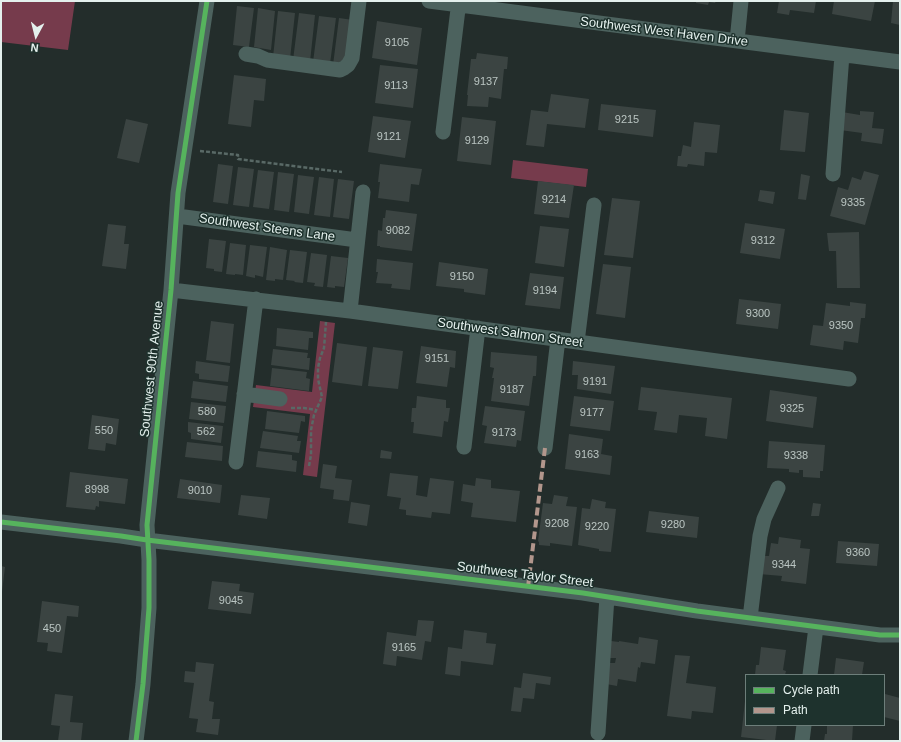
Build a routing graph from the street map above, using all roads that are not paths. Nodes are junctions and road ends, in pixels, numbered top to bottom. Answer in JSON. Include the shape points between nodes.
{"nodes":[{"id":1,"x":206,"y":1,"type":"edge"},
{"id":2,"x":359,"y":1,"type":"edge"},
{"id":3,"x":429,"y":1,"type":"edge"},
{"id":4,"x":741,"y":1,"type":"edge"},
{"id":5,"x":459,"y":3,"type":"edge"},
{"id":6,"x":737,"y":41,"type":"junction"},
{"id":7,"x":246,"y":54,"type":"dead end"},
{"id":8,"x":842,"y":55,"type":"junction"},
{"id":9,"x":900,"y":62,"type":"edge"},
{"id":10,"x":443,"y":132,"type":"dead end"},
{"id":11,"x":833,"y":174,"type":"dead end"},
{"id":12,"x":363,"y":192,"type":"dead end"},
{"id":13,"x":594,"y":205,"type":"dead end"},
{"id":14,"x":177,"y":216,"type":"junction"},
{"id":15,"x":357,"y":240,"type":"junction"},
{"id":16,"x":171,"y":290,"type":"junction"},
{"id":17,"x":256,"y":300,"type":"junction"},
{"id":18,"x":350,"y":311,"type":"junction"},
{"id":19,"x":478,"y":328,"type":"junction"},
{"id":20,"x":558,"y":339,"type":"junction"},
{"id":21,"x":577,"y":342,"type":"junction"},
{"id":22,"x":848,"y":379,"type":"dead end"},
{"id":23,"x":244,"y":394,"type":"junction"},
{"id":24,"x":280,"y":399,"type":"road end"},
{"id":25,"x":464,"y":447,"type":"dead end"},
{"id":26,"x":545,"y":448,"type":"dead end"},
{"id":27,"x":236,"y":462,"type":"dead end"},
{"id":28,"x":778,"y":488,"type":"dead end"},
{"id":29,"x":1,"y":522,"type":"edge"},
{"id":30,"x":147,"y":540,"type":"junction"},
{"id":31,"x":607,"y":597,"type":"junction"},
{"id":32,"x":750,"y":618,"type":"junction"},
{"id":33,"x":816,"y":627,"type":"junction"},
{"id":34,"x":900,"y":635,"type":"edge"},
{"id":35,"x":810,"y":674,"type":"edge"},
{"id":36,"x":804,"y":726,"type":"edge"},
{"id":37,"x":598,"y":733,"type":"dead end"},
{"id":38,"x":136,"y":741,"type":"edge"},
{"id":39,"x":802,"y":741,"type":"edge"}],
"edges":[{"from":1,"to":14,"type":"street","name":"Southwest 90th Avenue","via":[[178,193]]},
{"from":2,"to":7,"type":"street","via":[[352,58],[348,65],[340,70],[267,60]]},
{"from":3,"to":5,"type":"street","name":"Southwest West Haven Drive"},
{"from":4,"to":6,"type":"street"},
{"from":5,"to":6,"type":"street","name":"Southwest West Haven Drive"},
{"from":5,"to":10,"type":"street"},
{"from":6,"to":8,"type":"street","name":"Southwest West Haven Drive"},
{"from":8,"to":9,"type":"street","name":"Southwest West Haven Drive"},
{"from":8,"to":11,"type":"street"},
{"from":12,"to":15,"type":"street"},
{"from":13,"to":21,"type":"street"},
{"from":14,"to":15,"type":"street","name":"Southwest Steens Lane"},
{"from":14,"to":16,"type":"street","name":"Southwest 90th Avenue"},
{"from":15,"to":18,"type":"street"},
{"from":16,"to":17,"type":"street","name":"Southwest Salmon Street"},
{"from":16,"to":30,"type":"street","name":"Southwest 90th Avenue"},
{"from":17,"to":18,"type":"street","name":"Southwest Salmon Street"},
{"from":17,"to":23,"type":"street"},
{"from":18,"to":19,"type":"street","name":"Southwest Salmon Street"},
{"from":19,"to":20,"type":"street","name":"Southwest Salmon Street"},
{"from":19,"to":25,"type":"street"},
{"from":20,"to":21,"type":"street","name":"Southwest Salmon Street"},
{"from":20,"to":26,"type":"street"},
{"from":21,"to":22,"type":"street","name":"Southwest Salmon Street"},
{"from":23,"to":24,"type":"street"},
{"from":23,"to":27,"type":"street"},
{"from":28,"to":32,"type":"street","via":[[764,519],[760,536]]},
{"from":29,"to":30,"type":"street","name":"Southwest Taylor Street"},
{"from":30,"to":31,"type":"street","name":"Southwest Taylor Street"},
{"from":30,"to":38,"type":"street","name":"Southwest 90th Avenue","via":[[149,608]]},
{"from":31,"to":32,"type":"street","name":"Southwest Taylor Street"},
{"from":31,"to":37,"type":"street"},
{"from":32,"to":33,"type":"street","name":"Southwest Taylor Street"},
{"from":33,"to":34,"type":"street","name":"Southwest Taylor Street"},
{"from":33,"to":35,"type":"street"},
{"from":36,"to":39,"type":"street"}]}
